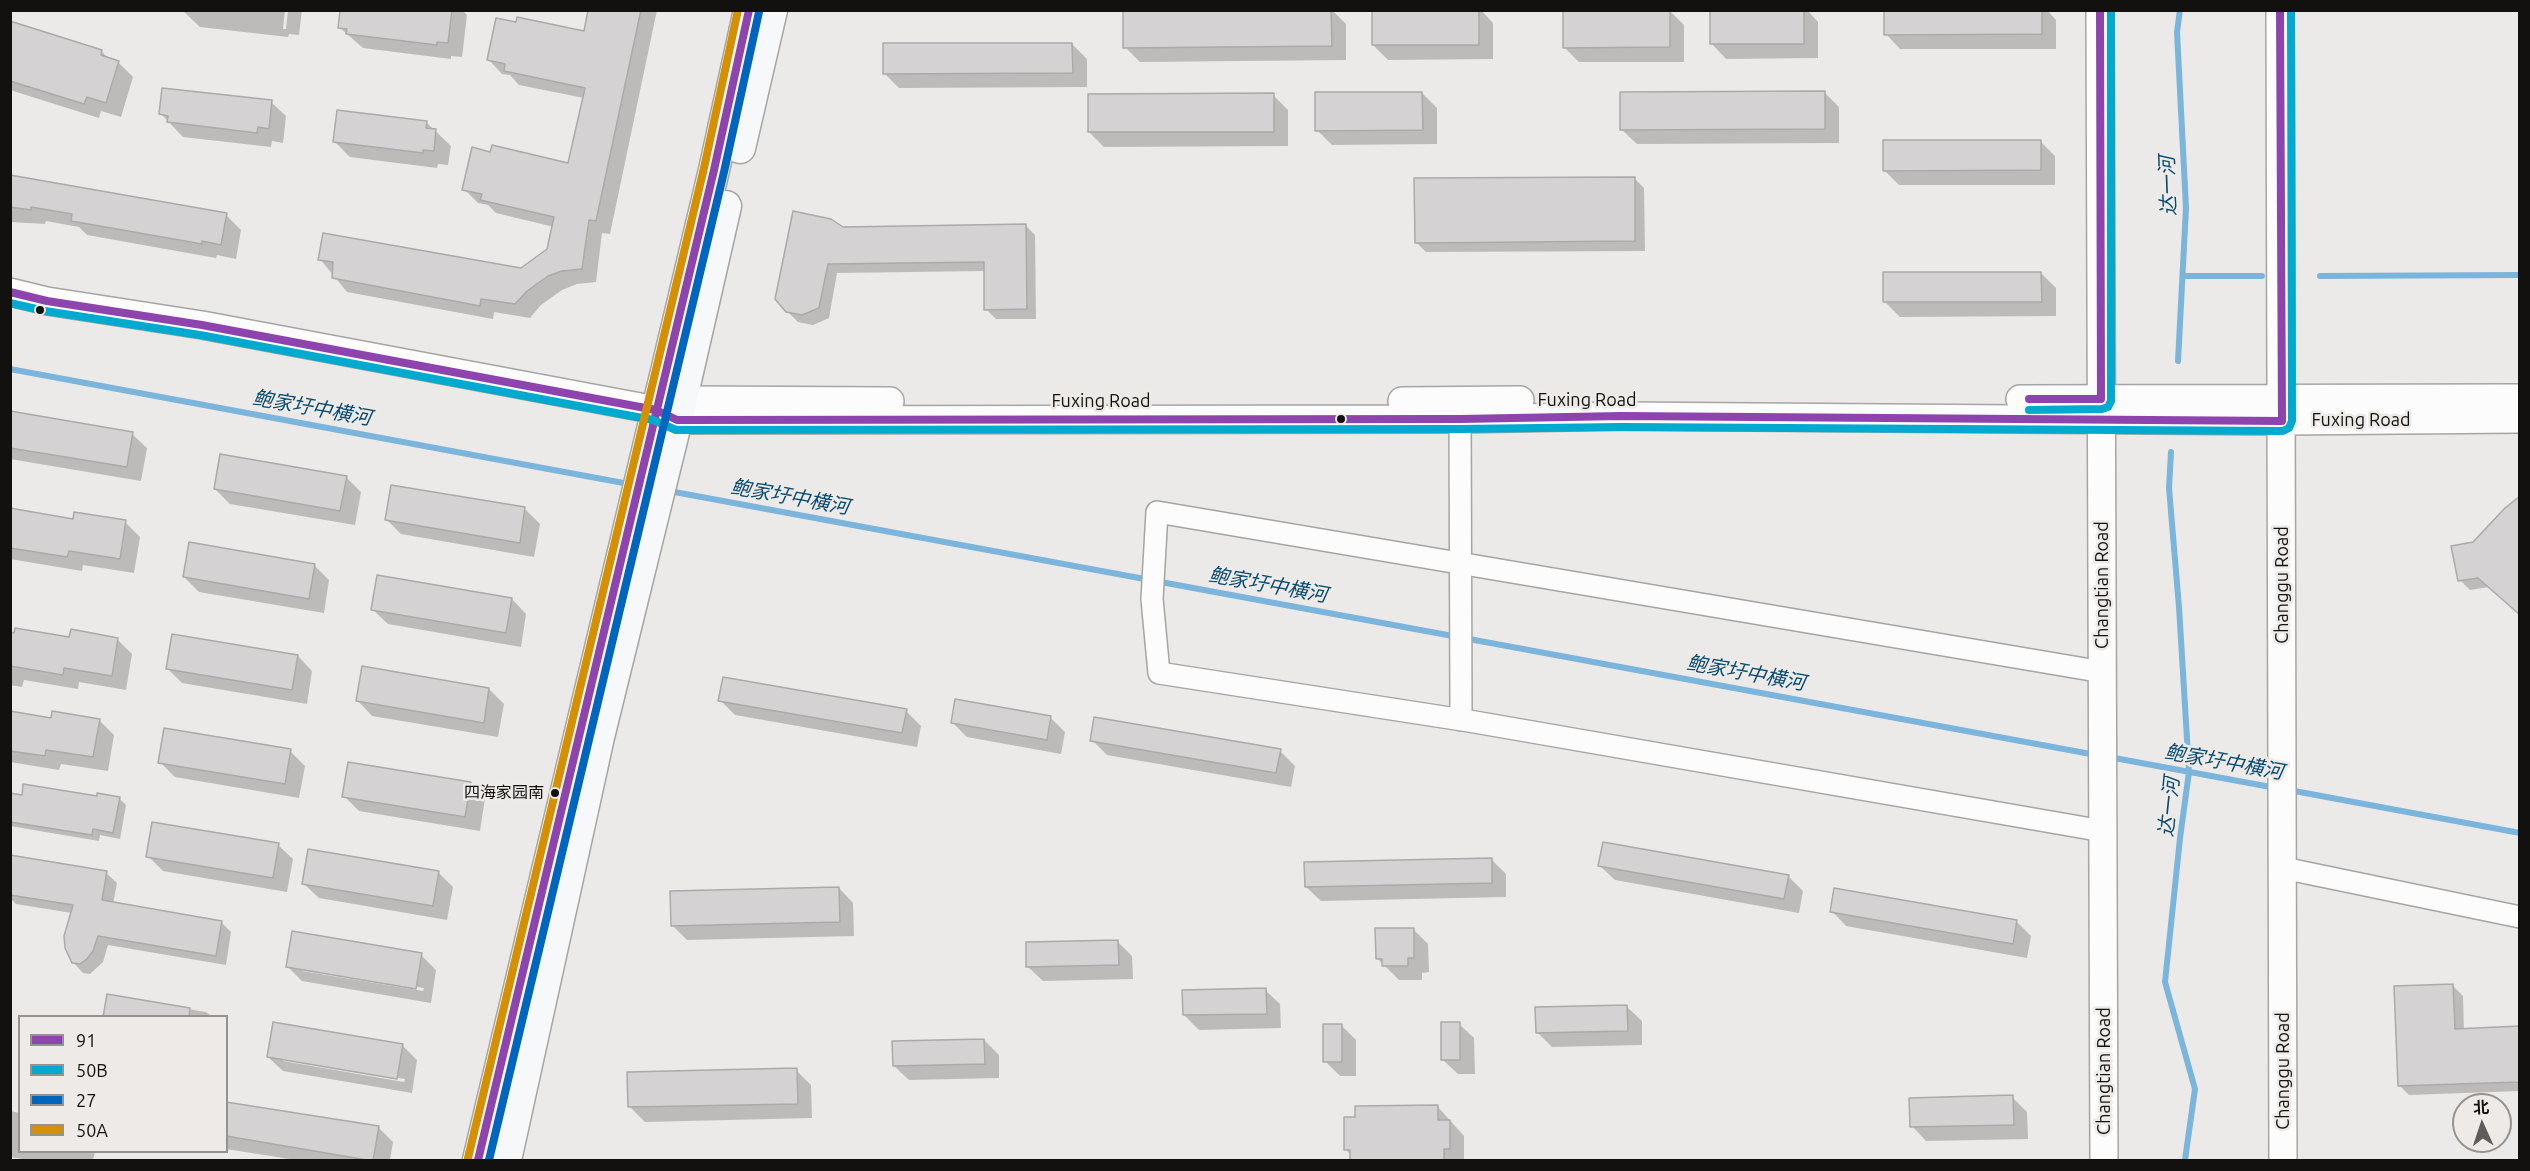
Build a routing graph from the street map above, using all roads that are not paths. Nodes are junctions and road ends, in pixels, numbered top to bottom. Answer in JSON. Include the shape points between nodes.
{"nodes":[{"id":1,"x":749,"y":10,"type":"edge"},
{"id":2,"x":772,"y":10,"type":"edge"},
{"id":3,"x":2100,"y":10,"type":"edge"},
{"id":4,"x":2280,"y":10,"type":"edge"},
{"id":5,"x":10,"y":291,"type":"edge"},
{"id":6,"x":2520,"y":398,"type":"edge"},
{"id":7,"x":2101,"y":409,"type":"junction"},
{"id":8,"x":672,"y":410,"type":"junction"},
{"id":9,"x":1460,"y":410,"type":"junction"},
{"id":10,"x":2282,"y":410,"type":"junction"},
{"id":11,"x":2520,"y":419,"type":"edge"},
{"id":12,"x":644,"y":510,"type":"junction"},
{"id":13,"x":1460,"y":563,"type":"junction"},
{"id":14,"x":2103,"y":672,"type":"junction"},
{"id":15,"x":1461,"y":720,"type":"junction"},
{"id":16,"x":2103,"y":831,"type":"junction"},
{"id":17,"x":2283,"y":868,"type":"junction"},
{"id":18,"x":2520,"y":917,"type":"edge"},
{"id":19,"x":478,"y":1161,"type":"edge"},
{"id":20,"x":507,"y":1161,"type":"edge"},
{"id":21,"x":2104,"y":1161,"type":"edge"},
{"id":22,"x":2283,"y":1161,"type":"edge"}],
"edges":[{"from":1,"to":8,"type":"main road","via":[[714,170]]},
{"from":2,"to":8,"type":"main road"},
{"from":3,"to":7,"type":"street","name":"Changtian Road"},
{"from":4,"to":10,"type":"street","name":"Changgu Road"},
{"from":5,"to":8,"type":"street","name":"Fuxing Road","via":[[46,301],[202,325]]},
{"from":6,"to":10,"type":"street","name":"Fuxing Road"},
{"from":7,"to":9,"type":"street","name":"Fuxing Road"},
{"from":7,"to":10,"type":"street","name":"Fuxing Road"},
{"from":7,"to":14,"type":"street","name":"Changtian Road"},
{"from":8,"to":9,"type":"street","name":"Fuxing Road","via":[[1342,402]]},
{"from":8,"to":12,"type":"main road"},
{"from":9,"to":13,"type":"street"},
{"from":10,"to":11,"type":"street","name":"Fuxing Road"},
{"from":10,"to":17,"type":"street","name":"Changgu Road"},
{"from":12,"to":19,"type":"main road"},
{"from":12,"to":20,"type":"main road","via":[[600,737]]},
{"from":13,"to":14,"type":"street"},
{"from":13,"to":15,"type":"street"},
{"from":13,"to":15,"type":"street","via":[[1157,512],[1152,599],[1158,673]]},
{"from":14,"to":16,"type":"street","name":"Changtian Road"},
{"from":15,"to":16,"type":"street"},
{"from":16,"to":21,"type":"street","name":"Changtian Road"},
{"from":17,"to":18,"type":"street"},
{"from":17,"to":22,"type":"street","name":"Changgu Road"}]}
